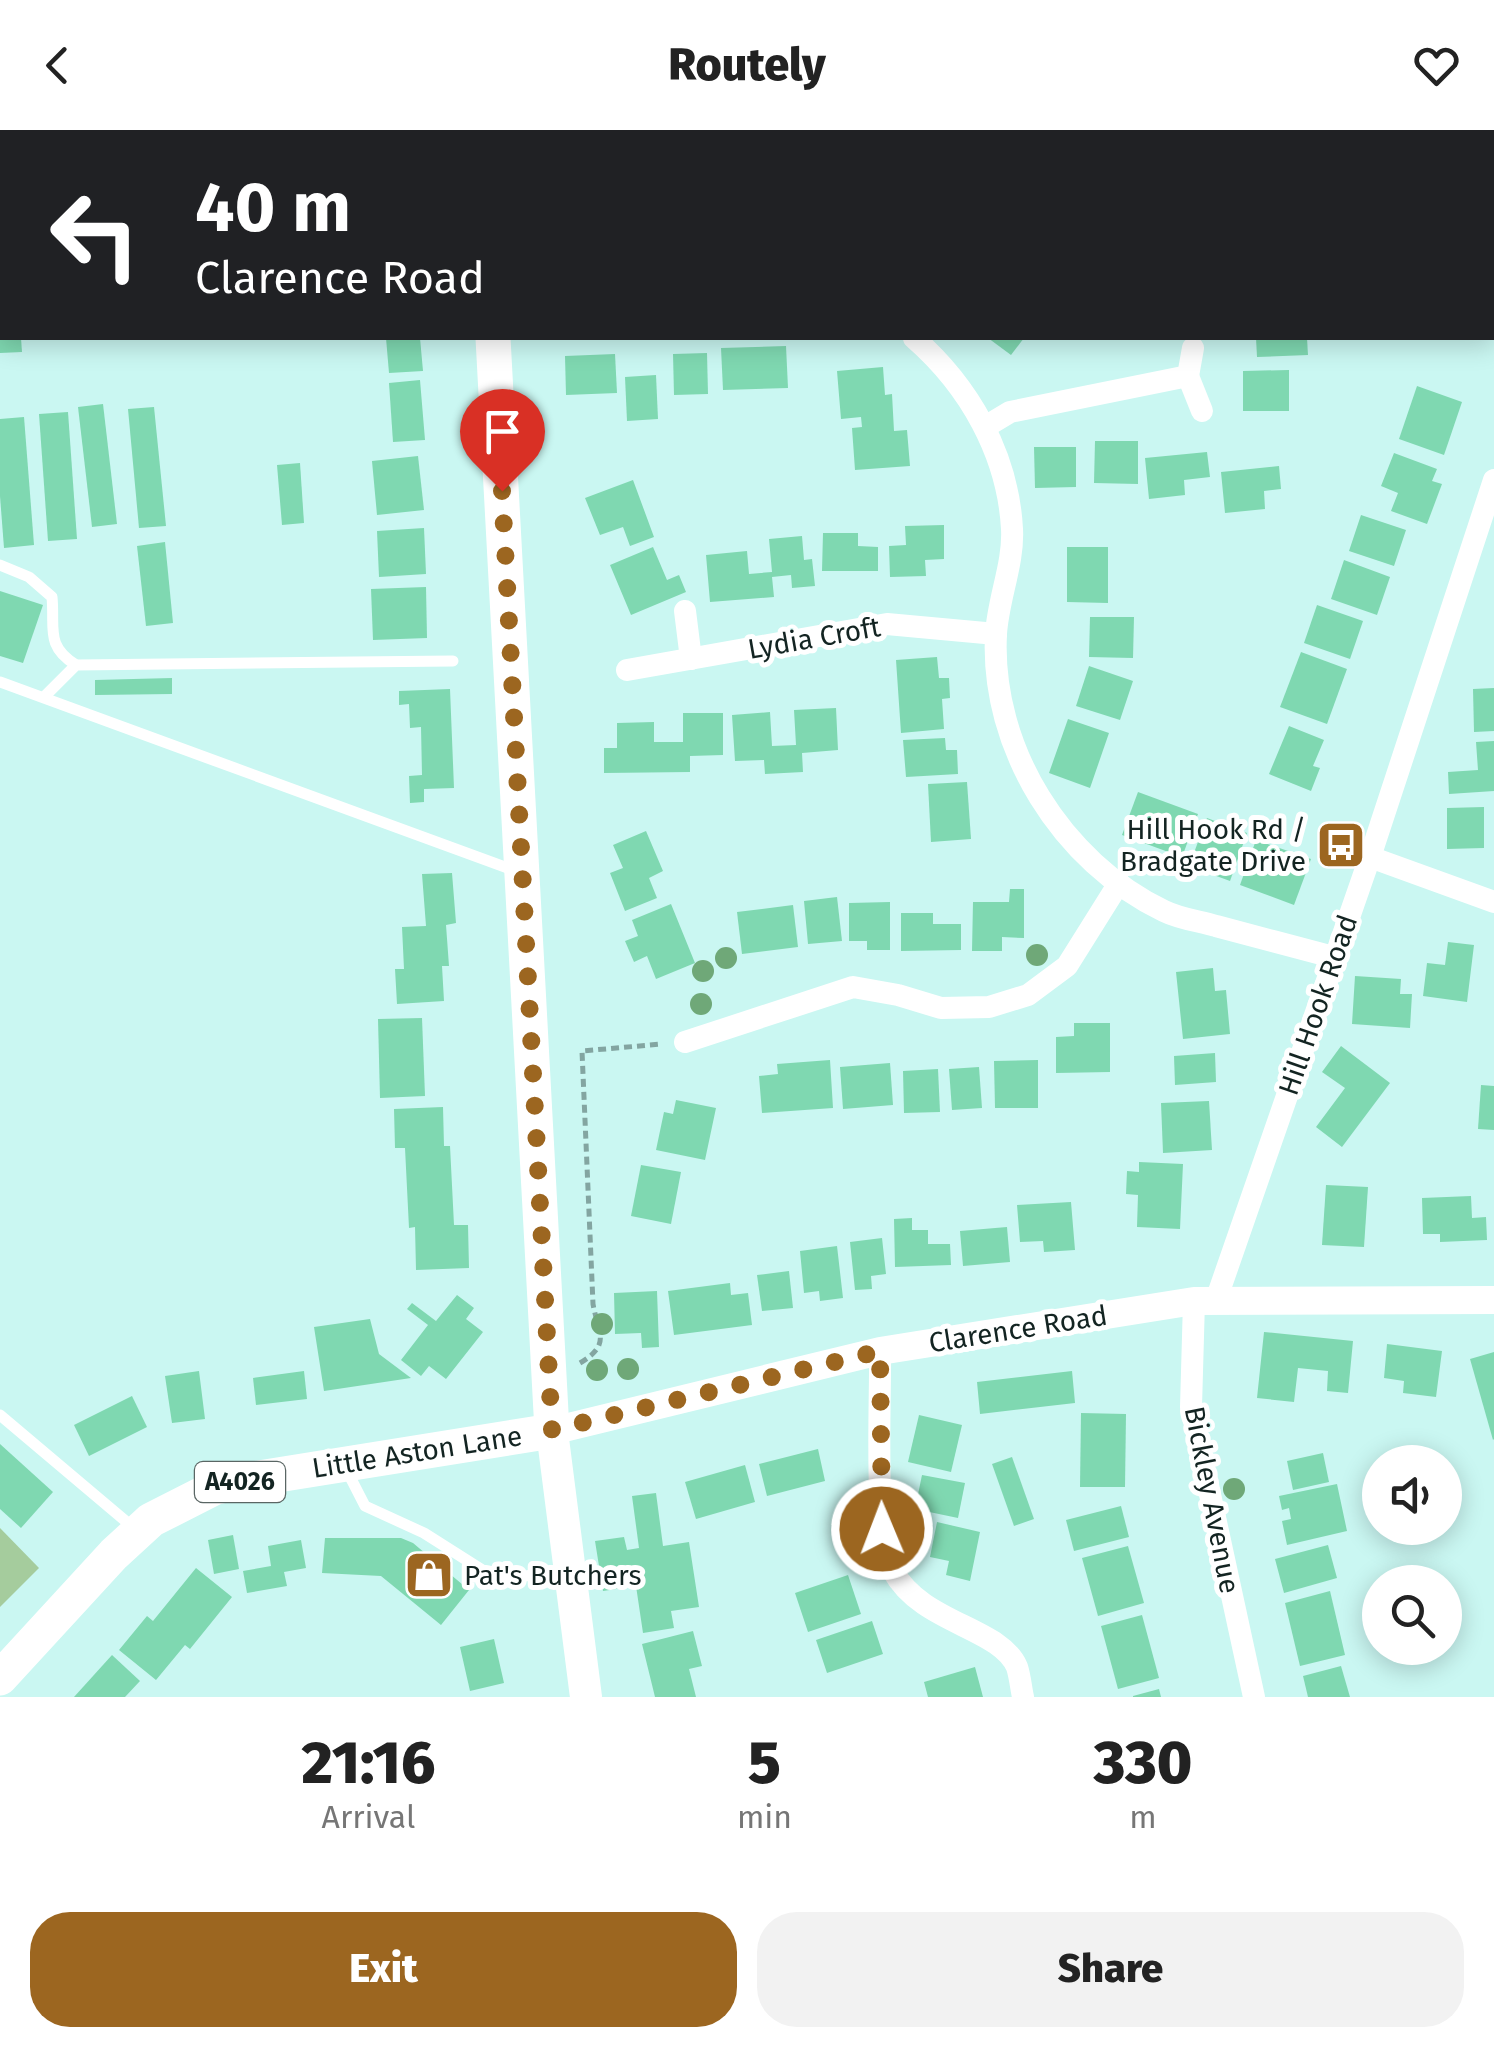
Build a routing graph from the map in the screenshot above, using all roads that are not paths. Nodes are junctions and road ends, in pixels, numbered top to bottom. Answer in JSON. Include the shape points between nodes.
{"nodes":[{"id":1,"x":493,"y":340,"type":"edge"},
{"id":2,"x":916,"y":340,"type":"edge"},
{"id":3,"x":1193,"y":348,"type":"dead end"},
{"id":4,"x":1188,"y":376,"type":"junction"},
{"id":5,"x":1202,"y":411,"type":"dead end"},
{"id":6,"x":986,"y":427,"type":"junction"},
{"id":7,"x":1494,"y":480,"type":"edge"},
{"id":8,"x":0,"y":565,"type":"edge"},
{"id":9,"x":685,"y":612,"type":"dead end"},
{"id":10,"x":996,"y":634,"type":"junction"},
{"id":11,"x":692,"y":659,"type":"junction"},
{"id":12,"x":452,"y":661,"type":"dead end"},
{"id":13,"x":76,"y":664,"type":"junction"},
{"id":14,"x":627,"y":670,"type":"dead end"},
{"id":15,"x":0,"y":682,"type":"edge"},
{"id":16,"x":44,"y":697,"type":"junction"},
{"id":17,"x":1370,"y":857,"type":"junction"},
{"id":18,"x":524,"y":874,"type":"junction"},
{"id":19,"x":1120,"y":883,"type":"junction"},
{"id":20,"x":1494,"y":902,"type":"edge"},
{"id":21,"x":1334,"y":957,"type":"junction"},
{"id":22,"x":684,"y":1042,"type":"road end"},
{"id":23,"x":1494,"y":1300,"type":"edge"},
{"id":24,"x":1205,"y":1302,"type":"junction"},
{"id":25,"x":880,"y":1351,"type":"junction"},
{"id":26,"x":0,"y":1415,"type":"edge"},
{"id":27,"x":552,"y":1430,"type":"junction"},
{"id":28,"x":342,"y":1463,"type":"junction"},
{"id":29,"x":138,"y":1532,"type":"junction"},
{"id":30,"x":570,"y":1570,"type":"junction"},
{"id":31,"x":0,"y":1678,"type":"edge"},
{"id":32,"x":586,"y":1697,"type":"edge"},
{"id":33,"x":1024,"y":1697,"type":"edge"},
{"id":34,"x":1254,"y":1697,"type":"edge"}],
"edges":[{"from":1,"to":18,"type":"main road"},
{"from":2,"to":6,"type":"street","via":[[958,381]]},
{"from":3,"to":4,"type":"street"},
{"from":4,"to":5,"type":"street"},
{"from":4,"to":6,"type":"street","via":[[1010,412]]},
{"from":6,"to":10,"type":"street","via":[[1013,531]]},
{"from":7,"to":17,"type":"street","name":"Hill Hook Road"},
{"from":8,"to":13,"type":"lane","via":[[52,597],[53,640]]},
{"from":9,"to":11,"type":"street"},
{"from":10,"to":11,"type":"street","name":"Lydia Croft","via":[[888,624]]},
{"from":10,"to":19,"type":"street","via":[[1011,738],[1032,786],[1064,833]]},
{"from":11,"to":14,"type":"street","name":"Lydia Croft"},
{"from":12,"to":13,"type":"lane"},
{"from":13,"to":16,"type":"lane"},
{"from":15,"to":16,"type":"lane"},
{"from":16,"to":18,"type":"lane"},
{"from":17,"to":20,"type":"street"},
{"from":17,"to":21,"type":"street","name":"Hill Hook Road"},
{"from":18,"to":27,"type":"main road"},
{"from":19,"to":21,"type":"street","via":[[1166,912]]},
{"from":19,"to":22,"type":"street","via":[[1067,966],[1028,995],[989,1007],[941,1008],[853,987]]},
{"from":21,"to":24,"type":"street","name":"Hill Hook Road"},
{"from":23,"to":24,"type":"street","name":"Clarence Road"},
{"from":24,"to":25,"type":"street","name":"Clarence Road"},
{"from":24,"to":34,"type":"street","name":"Bickley Avenue","via":[[1191,1408]]},
{"from":25,"to":27,"type":"street","name":"Clarence Road"},
{"from":25,"to":33,"type":"street","via":[[882,1529],[892,1570],[918,1602],[996,1642],[1016,1665]]},
{"from":26,"to":29,"type":"lane"},
{"from":27,"to":28,"type":"main road","name":"Little Aston Lane","number":"A4026"},
{"from":27,"to":30,"type":"main road"},
{"from":28,"to":29,"type":"main road","name":"Little Aston Lane","number":"A4026","via":[[216,1487]]},
{"from":28,"to":30,"type":"lane","via":[[364,1506],[424,1533],[486,1573],[508,1578]]},
{"from":29,"to":31,"type":"main road","name":"Little Aston Lane","number":"A4026"},
{"from":30,"to":32,"type":"main road"}]}
